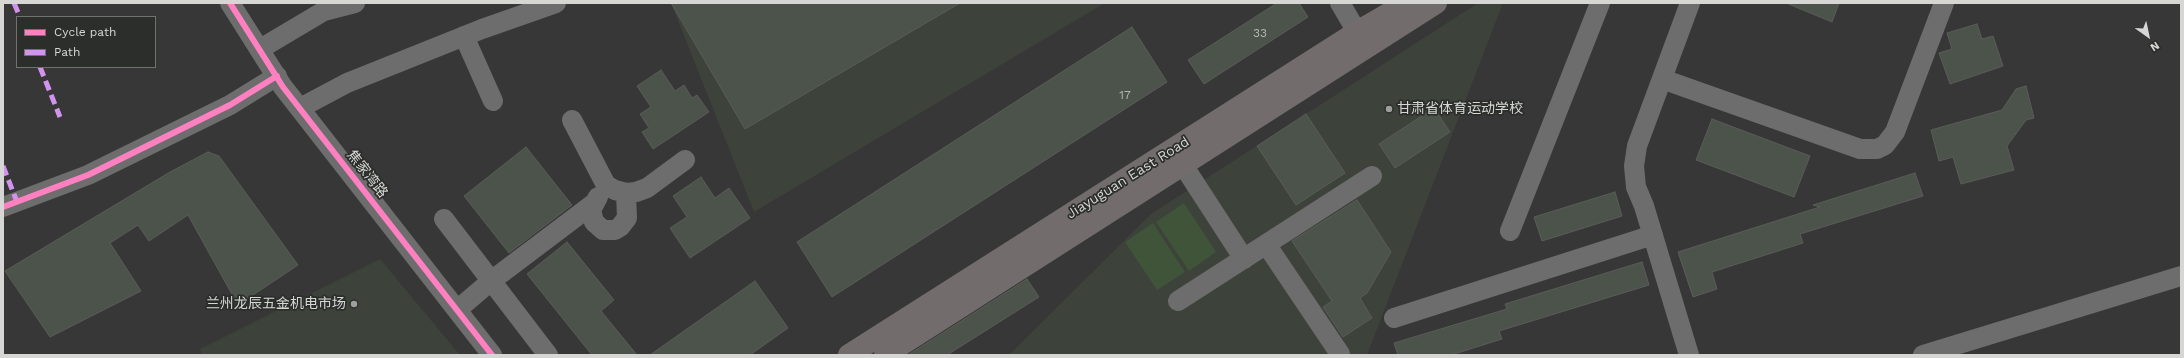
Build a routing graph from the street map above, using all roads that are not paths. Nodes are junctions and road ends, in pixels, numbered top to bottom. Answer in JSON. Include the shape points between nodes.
{"nodes":[{"id":1,"x":230,"y":3,"type":"edge"},
{"id":2,"x":355,"y":3,"type":"edge"},
{"id":3,"x":556,"y":3,"type":"edge"},
{"id":4,"x":1340,"y":3,"type":"edge"},
{"id":5,"x":1407,"y":3,"type":"edge"},
{"id":6,"x":1600,"y":3,"type":"edge"},
{"id":7,"x":1690,"y":3,"type":"edge"},
{"id":8,"x":1944,"y":3,"type":"edge"},
{"id":9,"x":1432,"y":4,"type":"edge"},
{"id":10,"x":528,"y":8,"type":"edge"},
{"id":11,"x":1358,"y":32,"type":"junction"},
{"id":12,"x":464,"y":36,"type":"junction"},
{"id":13,"x":260,"y":49,"type":"junction"},
{"id":14,"x":276,"y":76,"type":"junction"},
{"id":15,"x":1662,"y":79,"type":"junction"},
{"id":16,"x":493,"y":101,"type":"dead end"},
{"id":17,"x":300,"y":108,"type":"junction"},
{"id":18,"x":572,"y":120,"type":"dead end"},
{"id":19,"x":685,"y":160,"type":"dead end"},
{"id":20,"x":1183,"y":165,"type":"junction"},
{"id":21,"x":1372,"y":176,"type":"dead end"},
{"id":22,"x":606,"y":185,"type":"junction"},
{"id":23,"x":626,"y":193,"type":"junction"},
{"id":24,"x":593,"y":204,"type":"junction"},
{"id":25,"x":3,"y":207,"type":"edge"},
{"id":26,"x":444,"y":219,"type":"dead end"},
{"id":27,"x":1510,"y":231,"type":"dead end"},
{"id":28,"x":1653,"y":235,"type":"junction"},
{"id":29,"x":1266,"y":244,"type":"junction"},
{"id":30,"x":1244,"y":258,"type":"junction"},
{"id":31,"x":2181,"y":276,"type":"edge"},
{"id":32,"x":491,"y":281,"type":"junction"},
{"id":33,"x":1178,"y":301,"type":"dead end"},
{"id":34,"x":458,"y":310,"type":"junction"},
{"id":35,"x":1394,"y":318,"type":"dead end"},
{"id":36,"x":1340,"y":354,"type":"dead end"},
{"id":37,"x":492,"y":355,"type":"edge"},
{"id":38,"x":548,"y":355,"type":"edge"},
{"id":39,"x":849,"y":355,"type":"edge"},
{"id":40,"x":886,"y":355,"type":"edge"},
{"id":41,"x":1689,"y":355,"type":"edge"},
{"id":42,"x":1923,"y":355,"type":"edge"}],
"edges":[{"from":1,"to":13,"type":"street","name":"焦家湾路"},
{"from":2,"to":13,"type":"street","via":[[324,11]]},
{"from":3,"to":10,"type":"street"},
{"from":4,"to":11,"type":"street"},
{"from":5,"to":11,"type":"main road","name":"Jiayuguan East Road"},
{"from":6,"to":27,"type":"street"},
{"from":7,"to":15,"type":"street"},
{"from":8,"to":15,"type":"street","via":[[1895,132],[1891,140],[1877,149],[1860,150]]},
{"from":9,"to":20,"type":"main road","name":"Jiayuguan East Road"},
{"from":10,"to":12,"type":"street"},
{"from":11,"to":39,"type":"main road","name":"Jiayuguan East Road"},
{"from":12,"to":16,"type":"street"},
{"from":12,"to":17,"type":"street","via":[[348,83]]},
{"from":13,"to":14,"type":"street","name":"焦家湾路"},
{"from":14,"to":17,"type":"street","name":"焦家湾路"},
{"from":14,"to":25,"type":"street","via":[[230,105],[88,175]]},
{"from":15,"to":28,"type":"street","via":[[1637,146],[1634,166],[1636,187]]},
{"from":17,"to":34,"type":"street","name":"焦家湾路"},
{"from":18,"to":22,"type":"street"},
{"from":19,"to":23,"type":"street","via":[[646,188]]},
{"from":20,"to":30,"type":"street"},
{"from":20,"to":40,"type":"main road","name":"Jiayuguan East Road"},
{"from":21,"to":29,"type":"street"},
{"from":22,"to":23,"type":"street"},
{"from":22,"to":24,"type":"street"},
{"from":23,"to":24,"type":"street","via":[[627,218],[615,230],[603,230],[594,222],[591,210]]},
{"from":24,"to":32,"type":"street"},
{"from":26,"to":32,"type":"street"},
{"from":28,"to":35,"type":"street"},
{"from":28,"to":41,"type":"street"},
{"from":29,"to":30,"type":"street"},
{"from":29,"to":36,"type":"street"},
{"from":30,"to":33,"type":"street"},
{"from":31,"to":42,"type":"street"},
{"from":32,"to":34,"type":"street"},
{"from":32,"to":38,"type":"street"},
{"from":34,"to":37,"type":"street","name":"焦家湾路"}]}
